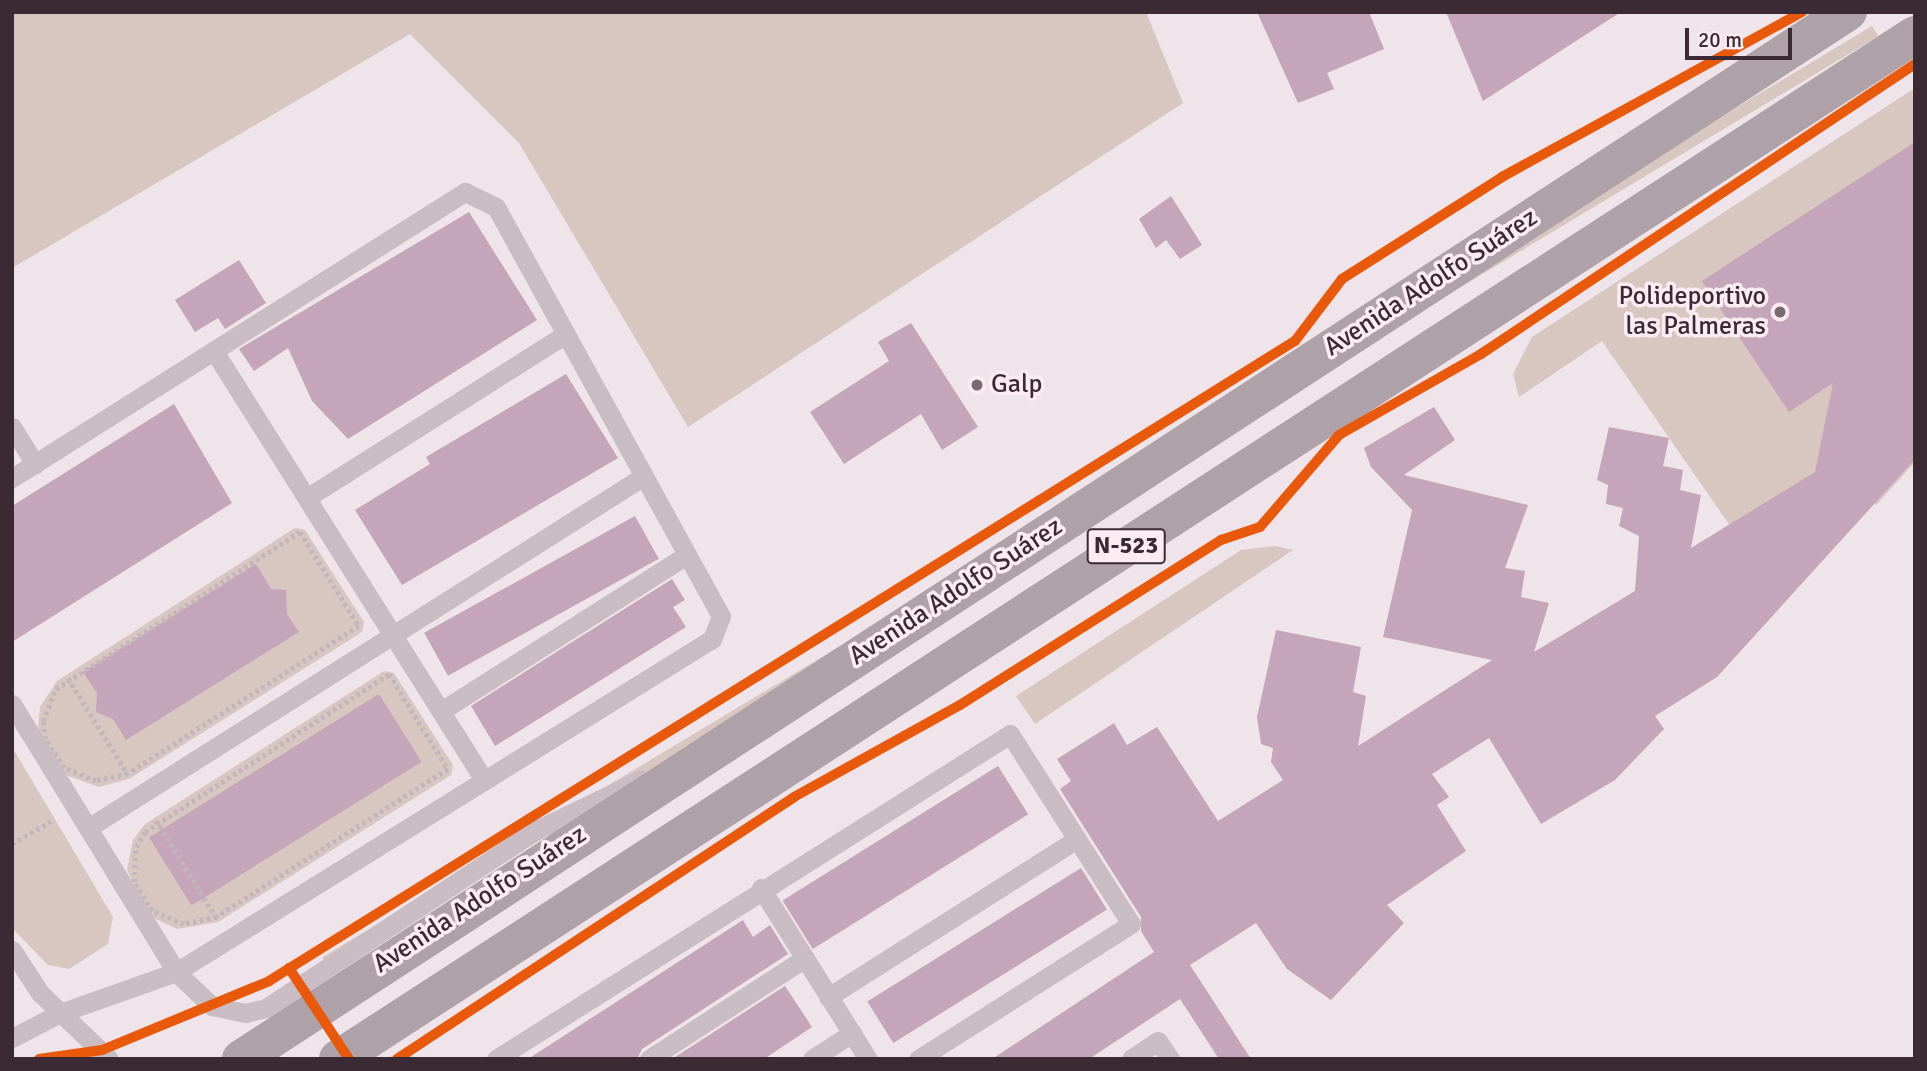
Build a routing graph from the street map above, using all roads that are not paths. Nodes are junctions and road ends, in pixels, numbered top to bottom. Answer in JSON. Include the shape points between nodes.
{"nodes":[{"id":1,"x":1848,"y":12,"type":"edge"},
{"id":2,"x":1915,"y":35,"type":"edge"},
{"id":3,"x":566,"y":334,"type":"junction"},
{"id":4,"x":214,"y":351,"type":"junction"},
{"id":5,"x":12,"y":427,"type":"edge"},
{"id":6,"x":35,"y":464,"type":"junction"},
{"id":7,"x":644,"y":476,"type":"junction"},
{"id":8,"x":12,"y":478,"type":"edge"},
{"id":9,"x":308,"y":497,"type":"junction"},
{"id":10,"x":687,"y":555,"type":"junction"},
{"id":11,"x":394,"y":635,"type":"junction"},
{"id":12,"x":12,"y":704,"type":"edge"},
{"id":13,"x":441,"y":711,"type":"junction"},
{"id":14,"x":745,"y":730,"type":"junction"},
{"id":15,"x":484,"y":780,"type":"junction"},
{"id":16,"x":88,"y":828,"type":"junction"},
{"id":17,"x":1077,"y":839,"type":"junction"},
{"id":18,"x":761,"y":888,"type":"junction"},
{"id":19,"x":12,"y":950,"type":"edge"},
{"id":20,"x":805,"y":958,"type":"junction"},
{"id":21,"x":176,"y":972,"type":"junction"},
{"id":22,"x":828,"y":996,"type":"junction"},
{"id":23,"x":60,"y":1013,"type":"junction"},
{"id":24,"x":852,"y":1033,"type":"junction"},
{"id":25,"x":12,"y":1038,"type":"edge"},
{"id":26,"x":108,"y":1059,"type":"edge"},
{"id":27,"x":241,"y":1059,"type":"edge"},
{"id":28,"x":338,"y":1059,"type":"edge"},
{"id":29,"x":496,"y":1059,"type":"edge"},
{"id":30,"x":649,"y":1059,"type":"edge"},
{"id":31,"x":812,"y":1059,"type":"edge"},
{"id":32,"x":868,"y":1059,"type":"edge"},
{"id":33,"x":918,"y":1059,"type":"edge"},
{"id":34,"x":1130,"y":1059,"type":"edge"},
{"id":35,"x":1170,"y":1059,"type":"edge"}],
"edges":[{"from":1,"to":14,"type":"highway","name":"Avenida Adolfo Suárez","number":"N-523"},
{"from":2,"to":28,"type":"highway","name":"Avenida Adolfo Suárez","number":"N-523"},
{"from":3,"to":4,"type":"lane","via":[[496,207],[465,192]]},
{"from":3,"to":7,"type":"lane"},
{"from":3,"to":9,"type":"lane"},
{"from":4,"to":6,"type":"lane"},
{"from":4,"to":9,"type":"lane"},
{"from":5,"to":6,"type":"lane"},
{"from":6,"to":8,"type":"lane"},
{"from":7,"to":10,"type":"lane"},
{"from":7,"to":11,"type":"lane"},
{"from":9,"to":11,"type":"lane"},
{"from":10,"to":13,"type":"lane"},
{"from":10,"to":15,"type":"lane","via":[[721,616],[712,639]]},
{"from":11,"to":13,"type":"lane"},
{"from":11,"to":16,"type":"lane"},
{"from":12,"to":16,"type":"lane"},
{"from":13,"to":15,"type":"lane"},
{"from":14,"to":21,"type":"lane","via":[[534,831],[267,1007],[245,1013],[212,1006]]},
{"from":14,"to":27,"type":"highway","name":"Avenida Adolfo Suárez","number":"N-523"},
{"from":15,"to":21,"type":"lane"},
{"from":16,"to":21,"type":"lane"},
{"from":17,"to":18,"type":"lane","via":[[1010,734]]},
{"from":17,"to":22,"type":"lane"},
{"from":17,"to":33,"type":"lane","via":[[1131,924]]},
{"from":18,"to":20,"type":"lane"},
{"from":18,"to":29,"type":"lane"},
{"from":19,"to":23,"type":"lane"},
{"from":20,"to":22,"type":"lane"},
{"from":20,"to":30,"type":"lane"},
{"from":21,"to":23,"type":"lane"},
{"from":22,"to":24,"type":"lane"},
{"from":23,"to":25,"type":"lane"},
{"from":23,"to":26,"type":"lane"},
{"from":24,"to":31,"type":"lane"},
{"from":24,"to":32,"type":"lane"},
{"from":34,"to":35,"type":"lane","via":[[1158,1041]]}]}
